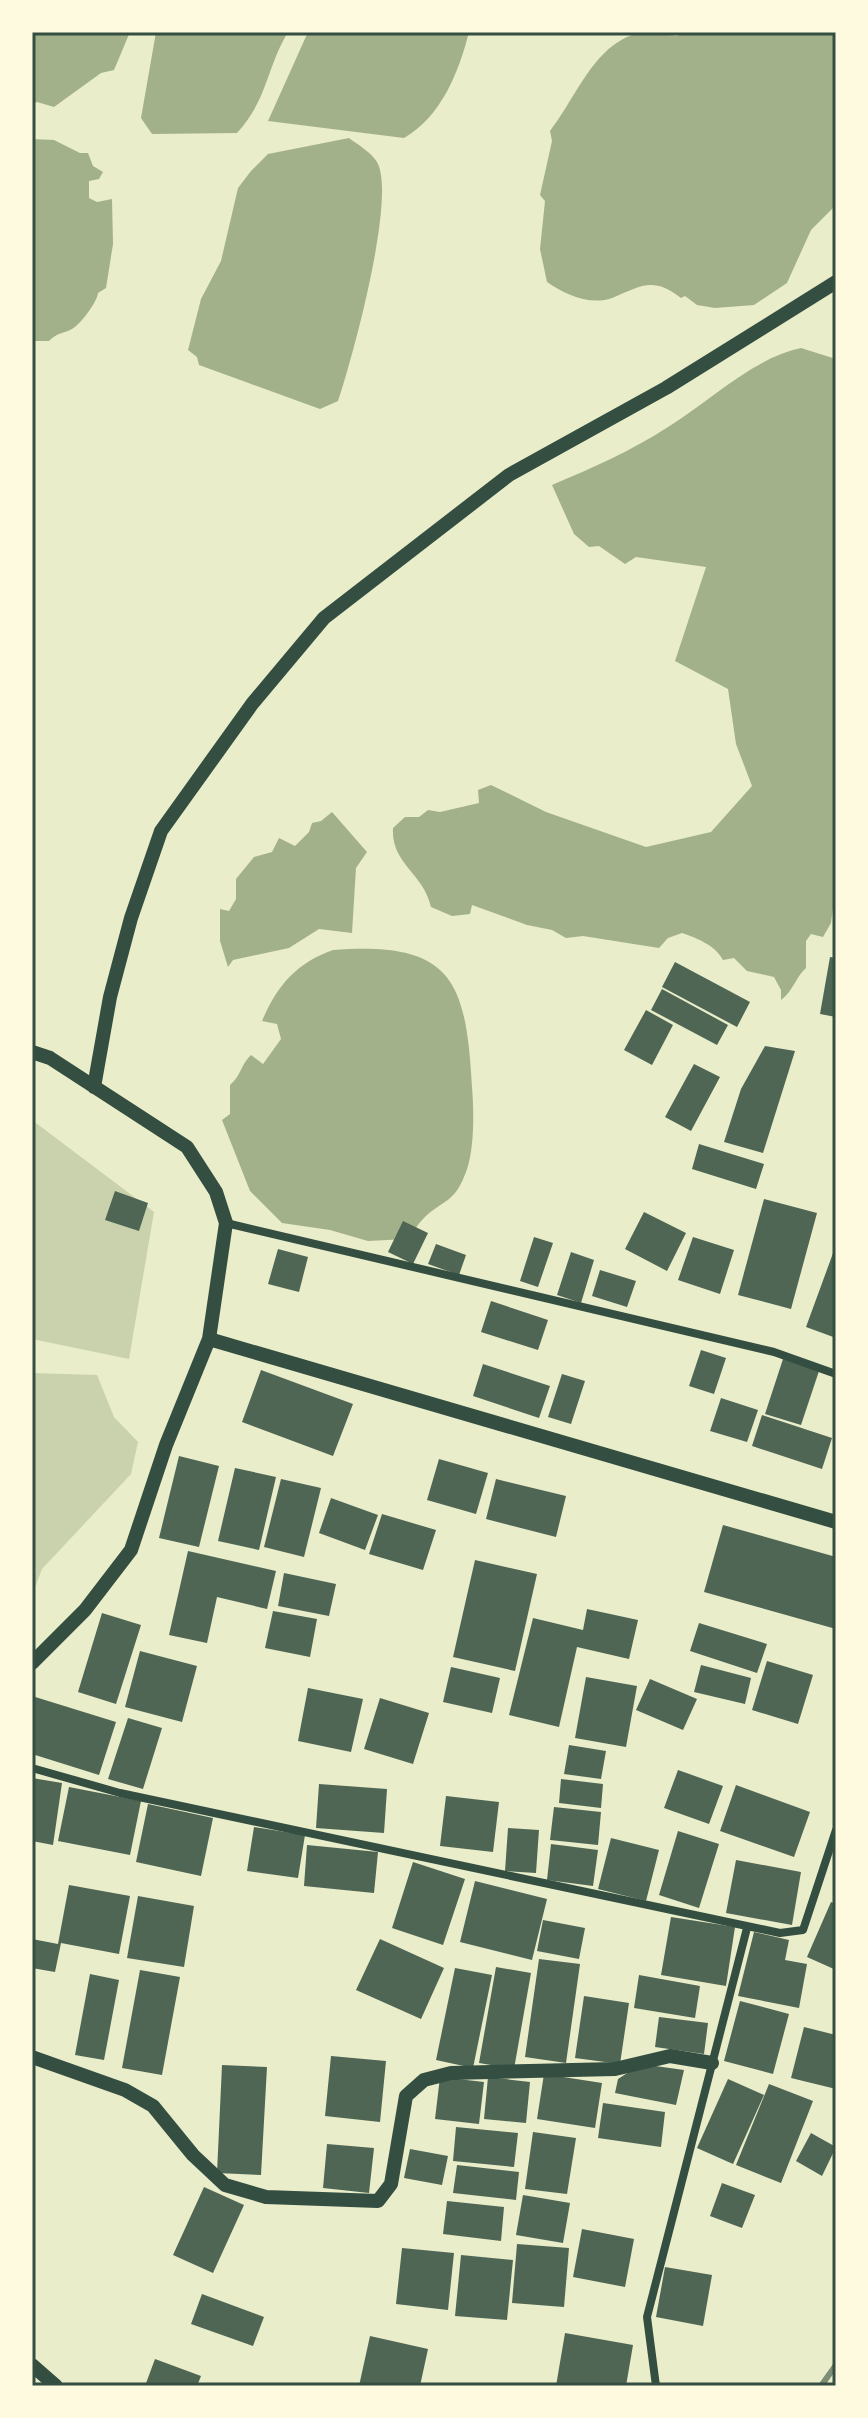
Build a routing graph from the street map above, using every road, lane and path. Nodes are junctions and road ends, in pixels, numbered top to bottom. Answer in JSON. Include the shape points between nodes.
{"nodes":[{"id":1,"x":836,"y":282,"type":"edge"},
{"id":2,"x":32,"y":1052,"type":"edge"},
{"id":3,"x":94,"y":1087,"type":"junction"},
{"id":4,"x":226,"y":1223,"type":"junction"},
{"id":5,"x":209,"y":1339,"type":"junction"},
{"id":6,"x":836,"y":1374,"type":"edge"},
{"id":7,"x":836,"y":1522,"type":"edge"},
{"id":8,"x":32,"y":1663,"type":"edge"},
{"id":9,"x":32,"y":1768,"type":"edge"},
{"id":10,"x":836,"y":1830,"type":"edge"},
{"id":11,"x":747,"y":1928,"type":"junction"},
{"id":12,"x":32,"y":2057,"type":"edge"},
{"id":13,"x":712,"y":2063,"type":"junction"},
{"id":14,"x":32,"y":2365,"type":"edge"},
{"id":15,"x":56,"y":2386,"type":"edge"},
{"id":16,"x":656,"y":2386,"type":"edge"}],
"edges":[{"from":1,"to":3,"type":"street","via":[[666,388],[509,475],[324,618],[252,704],[161,831],[110,997]]},
{"from":2,"to":3,"type":"street"},
{"from":3,"to":4,"type":"street","via":[[187,1147],[216,1192]]},
{"from":4,"to":5,"type":"street"},
{"from":4,"to":6,"type":"street","via":[[774,1352]]},
{"from":5,"to":7,"type":"street"},
{"from":5,"to":8,"type":"street","via":[[131,1550],[85,1610]]},
{"from":9,"to":11,"type":"street","via":[[120,1793]]},
{"from":10,"to":11,"type":"street","via":[[803,1930]]},
{"from":11,"to":13,"type":"street"},
{"from":12,"to":13,"type":"street","via":[[125,2090],[153,2106],[225,2185],[266,2197],[351,2203],[378,2201],[391,2184],[406,2096],[424,2080],[451,2073],[615,2069],[670,2056]]},
{"from":13,"to":16,"type":"street","via":[[647,2317]]},
{"from":14,"to":15,"type":"street"}]}
